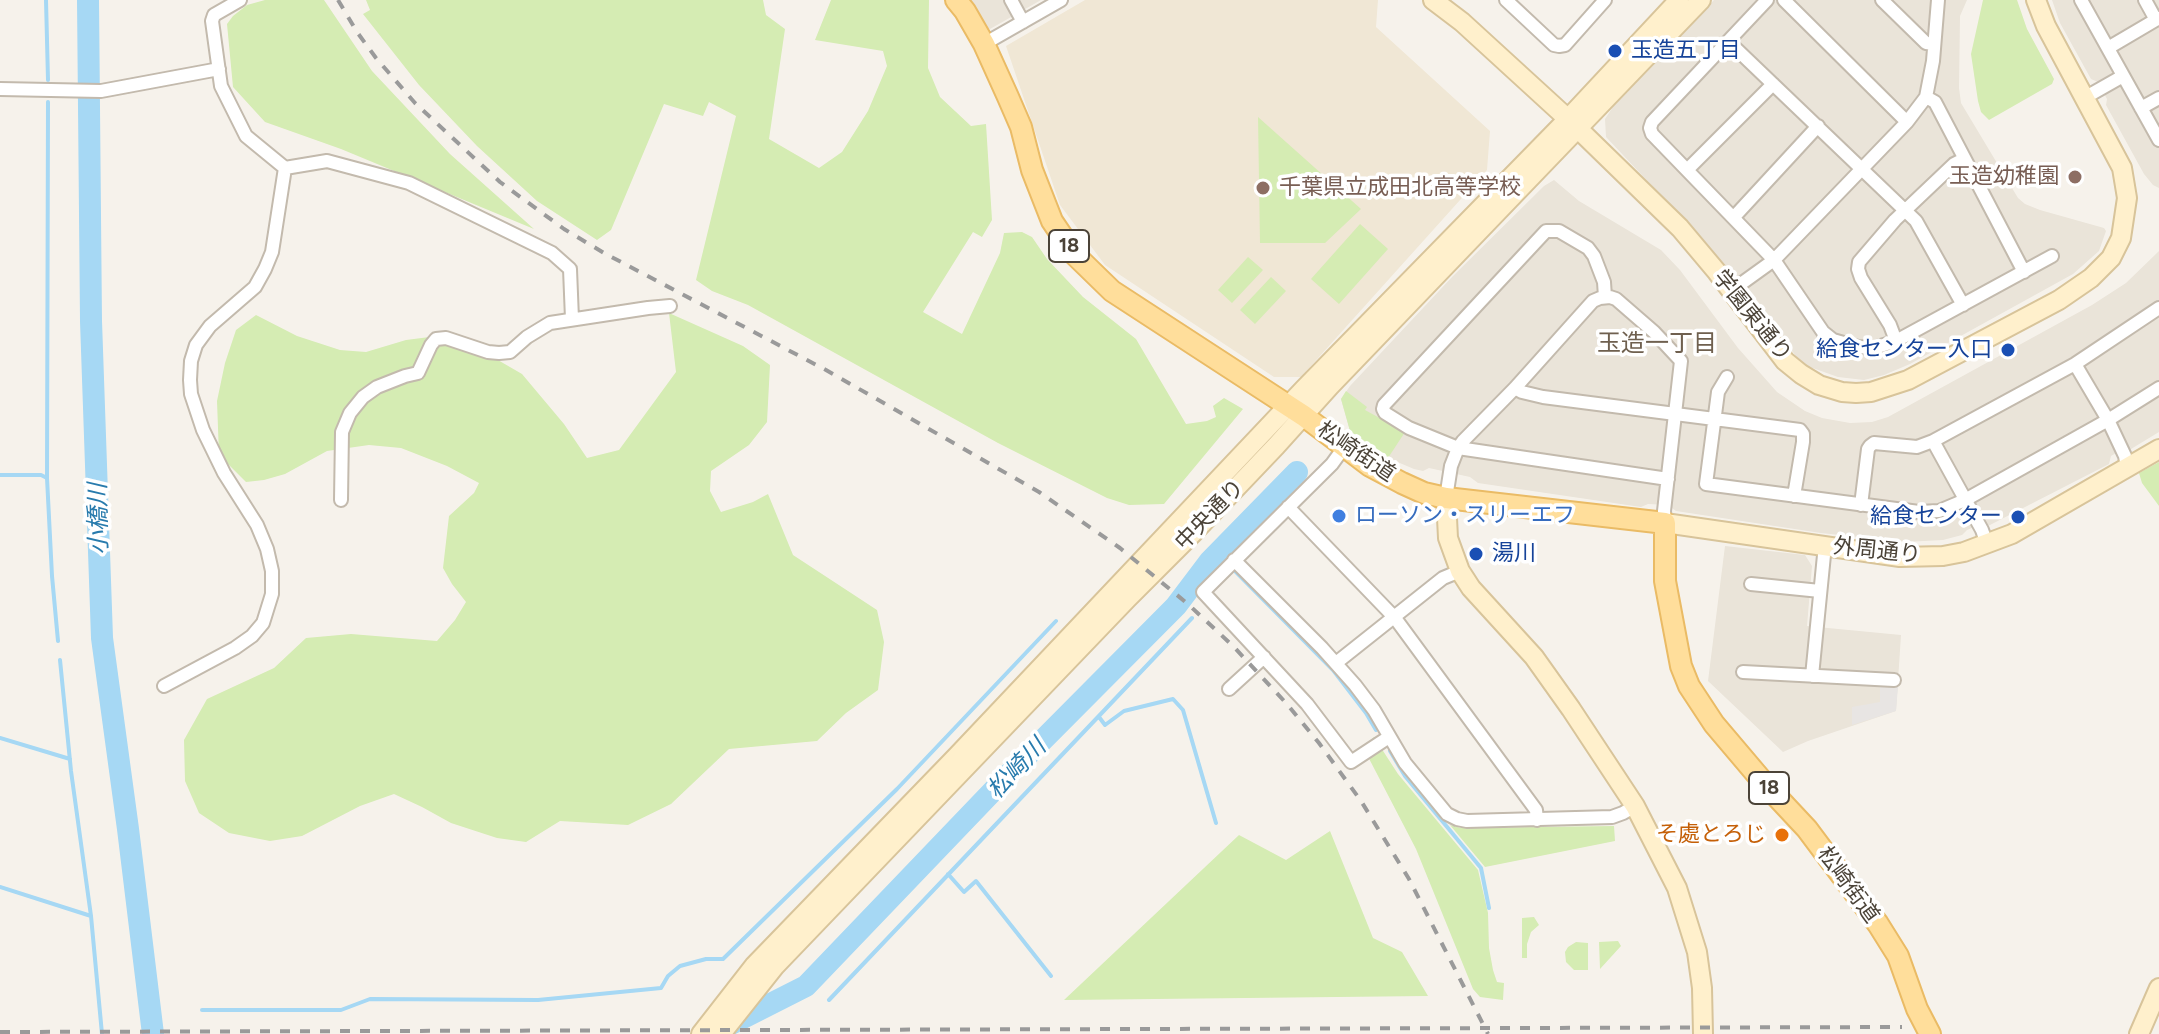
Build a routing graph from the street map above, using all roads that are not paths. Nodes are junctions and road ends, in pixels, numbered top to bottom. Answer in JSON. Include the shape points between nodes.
{"nodes":[{"id":1,"x":240,"y":0,"type":"edge"},
{"id":2,"x":956,"y":0,"type":"edge"},
{"id":3,"x":1011,"y":0,"type":"edge"},
{"id":4,"x":1061,"y":0,"type":"edge"},
{"id":5,"x":1433,"y":0,"type":"edge"},
{"id":6,"x":1506,"y":0,"type":"edge"},
{"id":7,"x":1605,"y":0,"type":"edge"},
{"id":8,"x":1679,"y":0,"type":"edge"},
{"id":9,"x":1701,"y":0,"type":"edge"},
{"id":10,"x":1767,"y":0,"type":"edge"},
{"id":11,"x":1784,"y":0,"type":"edge"},
{"id":12,"x":1882,"y":0,"type":"edge"},
{"id":13,"x":1938,"y":0,"type":"edge"},
{"id":14,"x":2036,"y":0,"type":"edge"},
{"id":15,"x":2081,"y":0,"type":"edge"},
{"id":16,"x":2145,"y":0,"type":"edge"},
{"id":17,"x":2158,"y":19,"type":"edge"},
{"id":18,"x":1023,"y":22,"type":"junction"},
{"id":19,"x":1729,"y":42,"type":"junction"},
{"id":20,"x":984,"y":44,"type":"junction"},
{"id":21,"x":1934,"y":44,"type":"junction"},
{"id":22,"x":2108,"y":48,"type":"junction"},
{"id":23,"x":219,"y":69,"type":"junction"},
{"id":24,"x":2123,"y":76,"type":"junction"},
{"id":25,"x":1773,"y":84,"type":"junction"},
{"id":26,"x":0,"y":89,"type":"edge"},
{"id":27,"x":1926,"y":97,"type":"junction"},
{"id":28,"x":2086,"y":97,"type":"junction"},
{"id":29,"x":2159,"y":98,"type":"edge"},
{"id":30,"x":2141,"y":108,"type":"junction"},
{"id":31,"x":1907,"y":122,"type":"junction"},
{"id":32,"x":1572,"y":123,"type":"junction"},
{"id":33,"x":1818,"y":126,"type":"junction"},
{"id":34,"x":2159,"y":140,"type":"edge"},
{"id":35,"x":1964,"y":159,"type":"junction"},
{"id":36,"x":285,"y":168,"type":"junction"},
{"id":37,"x":1863,"y":168,"type":"junction"},
{"id":38,"x":1688,"y":169,"type":"junction"},
{"id":39,"x":1905,"y":210,"type":"junction"},
{"id":40,"x":1734,"y":217,"type":"junction"},
{"id":41,"x":2052,"y":256,"type":"dead end"},
{"id":42,"x":1774,"y":260,"type":"junction"},
{"id":43,"x":2024,"y":272,"type":"junction"},
{"id":44,"x":1731,"y":291,"type":"junction"},
{"id":45,"x":1605,"y":297,"type":"junction"},
{"id":46,"x":1963,"y":305,"type":"junction"},
{"id":47,"x":670,"y":306,"type":"dead end"},
{"id":48,"x":2159,"y":308,"type":"edge"},
{"id":49,"x":572,"y":319,"type":"junction"},
{"id":50,"x":1896,"y":341,"type":"junction"},
{"id":51,"x":2075,"y":364,"type":"junction"},
{"id":52,"x":1727,"y":377,"type":"dead end"},
{"id":53,"x":1515,"y":388,"type":"junction"},
{"id":54,"x":2159,"y":388,"type":"edge"},
{"id":55,"x":1295,"y":411,"type":"junction"},
{"id":56,"x":1676,"y":414,"type":"junction"},
{"id":57,"x":1715,"y":420,"type":"junction"},
{"id":58,"x":2108,"y":420,"type":"junction"},
{"id":59,"x":1933,"y":441,"type":"junction"},
{"id":60,"x":1345,"y":446,"type":"junction"},
{"id":61,"x":1458,"y":448,"type":"junction"},
{"id":62,"x":2159,"y":449,"type":"edge"},
{"id":63,"x":2127,"y":467,"type":"junction"},
{"id":64,"x":1668,"y":479,"type":"junction"},
{"id":65,"x":1794,"y":496,"type":"junction"},
{"id":66,"x":1446,"y":498,"type":"junction"},
{"id":67,"x":341,"y":500,"type":"dead end"},
{"id":68,"x":1965,"y":500,"type":"junction"},
{"id":69,"x":1861,"y":505,"type":"junction"},
{"id":70,"x":1288,"y":507,"type":"junction"},
{"id":71,"x":1665,"y":523,"type":"junction"},
{"id":72,"x":1987,"y":544,"type":"junction"},
{"id":73,"x":1825,"y":545,"type":"junction"},
{"id":74,"x":1234,"y":560,"type":"junction"},
{"id":75,"x":1460,"y":571,"type":"junction"},
{"id":76,"x":1751,"y":584,"type":"dead end"},
{"id":77,"x":1820,"y":591,"type":"junction"},
{"id":78,"x":1395,"y":618,"type":"junction"},
{"id":79,"x":1264,"y":657,"type":"junction"},
{"id":80,"x":1336,"y":663,"type":"junction"},
{"id":81,"x":1743,"y":672,"type":"dead end"},
{"id":82,"x":1812,"y":676,"type":"junction"},
{"id":83,"x":1894,"y":680,"type":"dead end"},
{"id":84,"x":164,"y":686,"type":"dead end"},
{"id":85,"x":1229,"y":689,"type":"dead end"},
{"id":86,"x":1389,"y":737,"type":"junction"},
{"id":87,"x":1635,"y":806,"type":"junction"},
{"id":88,"x":1537,"y":820,"type":"junction"},
{"id":89,"x":2159,"y":988,"type":"edge"},
{"id":90,"x":746,"y":989,"type":"junction"},
{"id":91,"x":701,"y":1034,"type":"edge"},
{"id":92,"x":721,"y":1034,"type":"edge"},
{"id":93,"x":1703,"y":1034,"type":"edge"},
{"id":94,"x":1930,"y":1034,"type":"edge"},
{"id":95,"x":2139,"y":1034,"type":"edge"}],
"edges":[{"from":1,"to":23,"type":"street","via":[[212,21]]},
{"from":2,"to":20,"type":"main road","name":"松崎街道","number":"18"},
{"from":3,"to":18,"type":"street"},
{"from":4,"to":18,"type":"street"},
{"from":5,"to":32,"type":"street","name":"学園東通り"},
{"from":6,"to":7,"type":"street","via":[[1559,46]]},
{"from":8,"to":32,"type":"street","name":"中央通り"},
{"from":9,"to":32,"type":"street","name":"中央通り"},
{"from":10,"to":19,"type":"street"},
{"from":11,"to":31,"type":"street"},
{"from":12,"to":21,"type":"street","via":[[1926,43]]},
{"from":13,"to":21,"type":"street"},
{"from":14,"to":28,"type":"street"},
{"from":15,"to":22,"type":"street"},
{"from":16,"to":17,"type":"street"},
{"from":17,"to":22,"type":"street"},
{"from":18,"to":20,"type":"street"},
{"from":19,"to":25,"type":"street"},
{"from":19,"to":38,"type":"street","via":[[1650,128]]},
{"from":20,"to":55,"type":"main road","name":"松崎街道","number":"18","via":[[1021,127],[1045,207],[1075,255],[1112,291]]},
{"from":21,"to":27,"type":"street"},
{"from":22,"to":24,"type":"street"},
{"from":23,"to":26,"type":"street","via":[[101,91]]},
{"from":23,"to":36,"type":"street","via":[[221,86],[246,136]]},
{"from":24,"to":28,"type":"street"},
{"from":24,"to":30,"type":"street"},
{"from":25,"to":33,"type":"street"},
{"from":25,"to":38,"type":"street"},
{"from":27,"to":31,"type":"street"},
{"from":27,"to":35,"type":"street","via":[[1935,102]]},
{"from":28,"to":44,"type":"street","name":"学園東通り","via":[[2122,168],[2127,198],[2121,238],[2111,258],[2079,288],[1908,380],[1871,392],[1842,392],[1801,374]]},
{"from":29,"to":30,"type":"street"},
{"from":30,"to":34,"type":"street"},
{"from":31,"to":37,"type":"street"},
{"from":32,"to":44,"type":"street","name":"学園東通り","via":[[1680,228]]},
{"from":32,"to":55,"type":"street","name":"中央通り"},
{"from":33,"to":37,"type":"street"},
{"from":33,"to":40,"type":"street"},
{"from":35,"to":39,"type":"street"},
{"from":35,"to":43,"type":"street"},
{"from":36,"to":49,"type":"street","via":[[327,161],[409,183],[552,253],[570,269]]},
{"from":36,"to":84,"type":"street","via":[[265,269],[255,287],[196,345],[190,380],[203,430],[267,549],[272,594],[263,623],[252,636]]},
{"from":37,"to":39,"type":"street"},
{"from":37,"to":42,"type":"street"},
{"from":38,"to":40,"type":"street"},
{"from":39,"to":46,"type":"street"},
{"from":39,"to":50,"type":"street","via":[[1858,269]]},
{"from":40,"to":42,"type":"street"},
{"from":41,"to":43,"type":"street"},
{"from":42,"to":44,"type":"street"},
{"from":42,"to":50,"type":"street","via":[[1833,340],[1874,348]]},
{"from":43,"to":46,"type":"street"},
{"from":45,"to":53,"type":"street","via":[[1593,301]]},
{"from":45,"to":56,"type":"street","via":[[1616,299],[1681,361]]},
{"from":45,"to":61,"type":"street","via":[[1588,248],[1559,231],[1541,235],[1384,405],[1385,413],[1409,428]]},
{"from":46,"to":50,"type":"street"},
{"from":47,"to":49,"type":"street"},
{"from":48,"to":51,"type":"street"},
{"from":49,"to":67,"type":"street","via":[[550,323],[510,352],[436,339],[418,373],[377,387],[350,413],[342,432]]},
{"from":51,"to":58,"type":"street"},
{"from":51,"to":59,"type":"street"},
{"from":52,"to":57,"type":"street","via":[[1718,392]]},
{"from":53,"to":56,"type":"street","via":[[1543,397]]},
{"from":53,"to":61,"type":"street"},
{"from":54,"to":58,"type":"street"},
{"from":55,"to":60,"type":"main road","name":"松崎街道","number":"18"},
{"from":55,"to":90,"type":"street","name":"中央通り","via":[[754,966]]},
{"from":56,"to":57,"type":"street"},
{"from":56,"to":64,"type":"street"},
{"from":57,"to":65,"type":"street","via":[[1800,430],[1803,442]]},
{"from":57,"to":65,"type":"street","via":[[1706,484]]},
{"from":58,"to":63,"type":"street"},
{"from":58,"to":68,"type":"street"},
{"from":59,"to":68,"type":"street"},
{"from":59,"to":69,"type":"street","via":[[1917,447],[1870,446]]},
{"from":60,"to":66,"type":"main road","name":"松崎街道","number":"18","via":[[1389,477]]},
{"from":60,"to":70,"type":"street"},
{"from":61,"to":64,"type":"street"},
{"from":61,"to":66,"type":"street"},
{"from":62,"to":63,"type":"street","name":"外周通り"},
{"from":63,"to":72,"type":"street","name":"外周通り"},
{"from":64,"to":71,"type":"street"},
{"from":65,"to":69,"type":"street"},
{"from":66,"to":71,"type":"main road","name":"松崎街道","number":"18"},
{"from":66,"to":75,"type":"street","via":[[1448,538]]},
{"from":68,"to":69,"type":"street","via":[[1939,511],[1919,512]]},
{"from":68,"to":72,"type":"street"},
{"from":70,"to":74,"type":"street"},
{"from":70,"to":78,"type":"street"},
{"from":71,"to":73,"type":"street","name":"外周通り"},
{"from":71,"to":94,"type":"main road","name":"松崎街道","number":"18","via":[[1665,581],[1689,686],[1714,724],[1807,829],[1878,924],[1898,956]]},
{"from":72,"to":73,"type":"street","name":"外周通り","via":[[1922,557]]},
{"from":73,"to":77,"type":"street"},
{"from":74,"to":79,"type":"street","via":[[1203,592]]},
{"from":74,"to":80,"type":"street"},
{"from":75,"to":78,"type":"street","via":[[1443,578]]},
{"from":75,"to":87,"type":"street","via":[[1534,657]]},
{"from":76,"to":77,"type":"street"},
{"from":77,"to":82,"type":"street"},
{"from":78,"to":80,"type":"street"},
{"from":78,"to":88,"type":"street","via":[[1536,810]]},
{"from":79,"to":85,"type":"street"},
{"from":79,"to":86,"type":"street","via":[[1351,762]]},
{"from":80,"to":86,"type":"street"},
{"from":81,"to":82,"type":"street"},
{"from":82,"to":83,"type":"street"},
{"from":86,"to":88,"type":"street","via":[[1447,814],[1457,819]]},
{"from":87,"to":88,"type":"street","via":[[1612,817]]},
{"from":87,"to":93,"type":"street","via":[[1689,922],[1702,988]]},
{"from":89,"to":95,"type":"street"},
{"from":90,"to":91,"type":"street","name":"中央通り"},
{"from":90,"to":92,"type":"street","name":"中央通り"}]}
